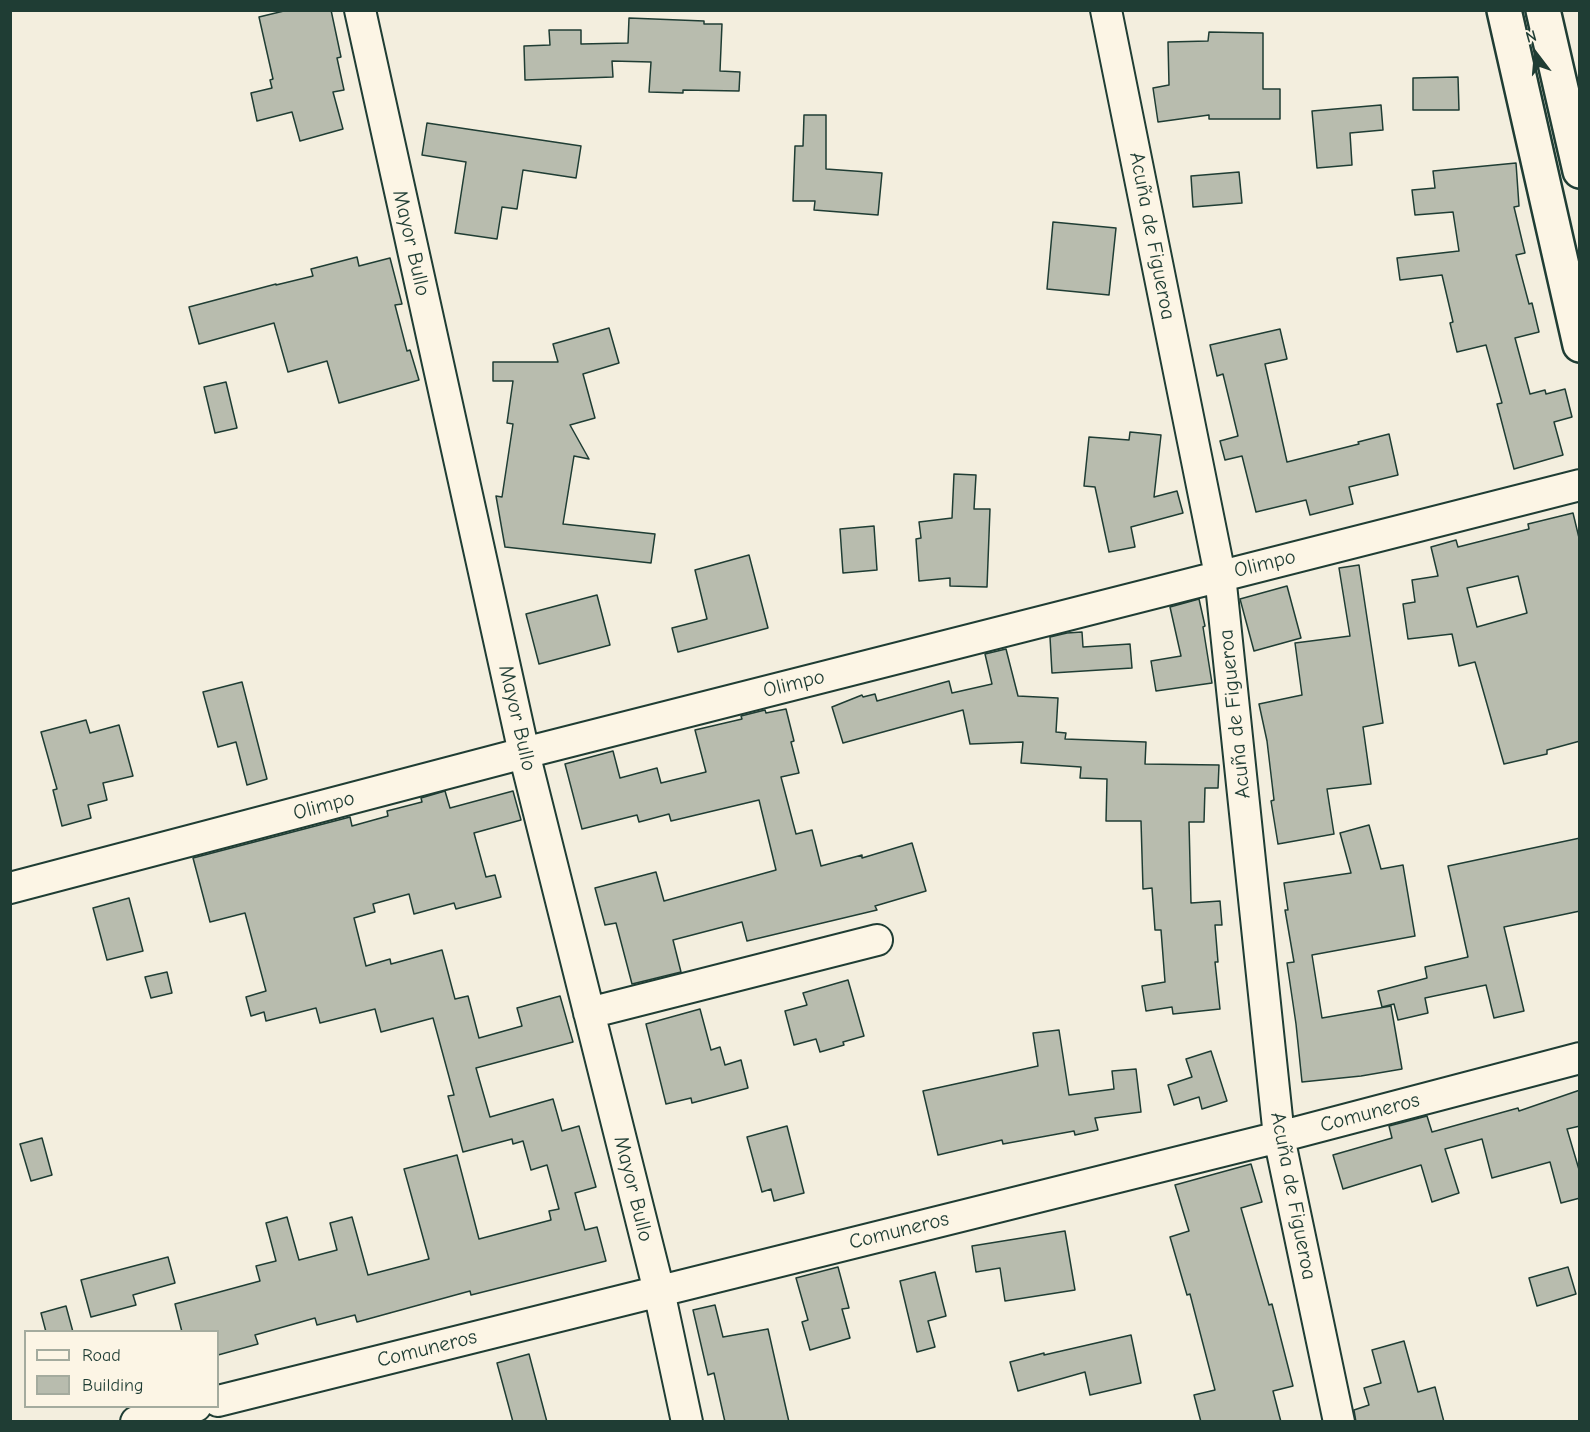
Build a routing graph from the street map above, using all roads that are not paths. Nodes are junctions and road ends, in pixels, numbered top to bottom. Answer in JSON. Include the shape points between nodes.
{"nodes":[{"id":1,"x":360,"y":10,"type":"edge"},
{"id":2,"x":1106,"y":10,"type":"edge"},
{"id":3,"x":1504,"y":10,"type":"edge"},
{"id":4,"x":1542,"y":10,"type":"edge"},
{"id":5,"x":1580,"y":171,"type":"edge"},
{"id":6,"x":1580,"y":345,"type":"edge"},
{"id":7,"x":1580,"y":485,"type":"edge"},
{"id":8,"x":1220,"y":575,"type":"junction"},
{"id":9,"x":524,"y":753,"type":"junction"},
{"id":10,"x":10,"y":888,"type":"edge"},
{"id":11,"x":877,"y":940,"type":"dead end"},
{"id":12,"x":589,"y":1013,"type":"junction"},
{"id":13,"x":1580,"y":1058,"type":"edge"},
{"id":14,"x":1279,"y":1137,"type":"junction"},
{"id":15,"x":659,"y":1291,"type":"junction"},
{"id":16,"x":219,"y":1401,"type":"edge"},
{"id":17,"x":192,"y":1408,"type":"edge"},
{"id":18,"x":136,"y":1422,"type":"edge"},
{"id":19,"x":687,"y":1422,"type":"edge"},
{"id":20,"x":1339,"y":1422,"type":"edge"}],
"edges":[{"from":1,"to":9,"type":"street","name":"Mayor Bullo"},
{"from":2,"to":8,"type":"street","name":"Acuña de Figueroa"},
{"from":3,"to":6,"type":"main road"},
{"from":4,"to":5,"type":"main road"},
{"from":7,"to":8,"type":"street","name":"Olimpo"},
{"from":8,"to":9,"type":"street","name":"Olimpo"},
{"from":8,"to":14,"type":"street","name":"Acuña de Figueroa"},
{"from":9,"to":10,"type":"street","name":"Olimpo"},
{"from":9,"to":12,"type":"street","name":"Mayor Bullo"},
{"from":11,"to":12,"type":"street"},
{"from":12,"to":15,"type":"street","name":"Mayor Bullo"},
{"from":13,"to":14,"type":"street","name":"Comuneros"},
{"from":14,"to":15,"type":"street","name":"Comuneros"},
{"from":14,"to":20,"type":"street","name":"Acuña de Figueroa"},
{"from":15,"to":16,"type":"street","name":"Comuneros"},
{"from":15,"to":19,"type":"street","name":"Mayor Bullo"},
{"from":17,"to":18,"type":"street"}]}
